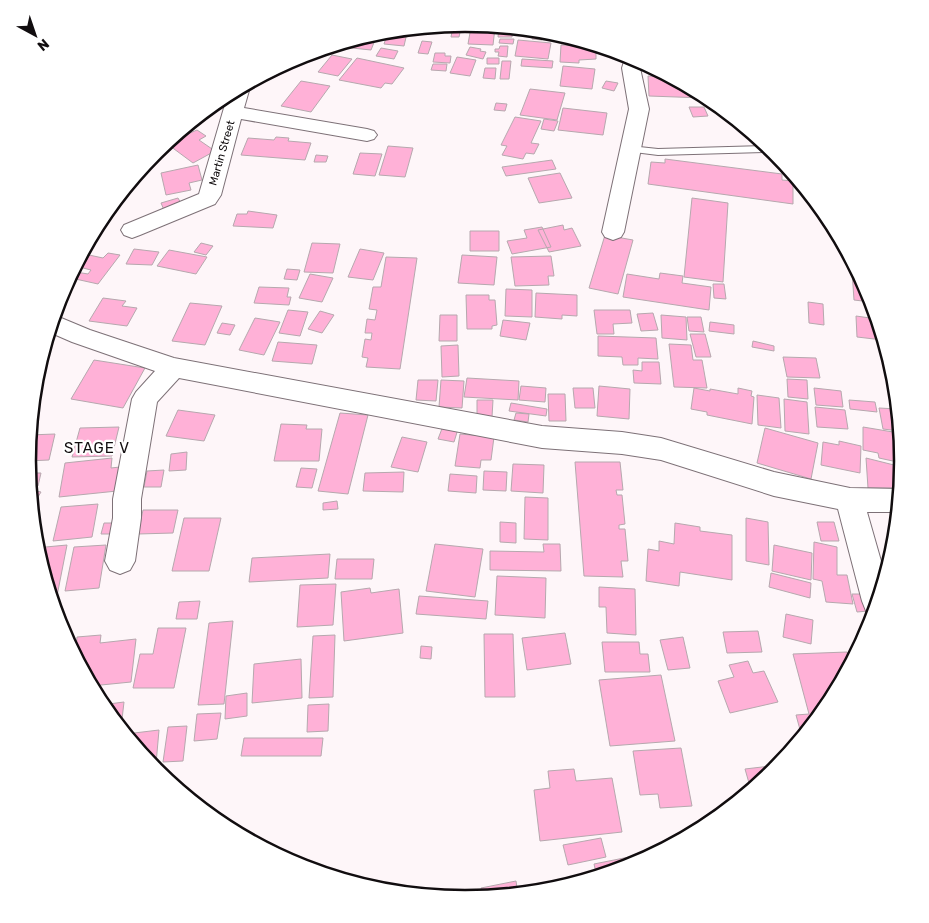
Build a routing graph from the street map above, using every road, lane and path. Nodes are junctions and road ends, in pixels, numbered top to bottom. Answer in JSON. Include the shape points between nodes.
{"nodes":[{"id":1,"x":631,"y":66,"type":"edge"},
{"id":2,"x":237,"y":98,"type":"edge"},
{"id":3,"x":234,"y":112,"type":"junction"},
{"id":4,"x":367,"y":135,"type":"dead end"},
{"id":5,"x":630,"y":149,"type":"junction"},
{"id":6,"x":758,"y":149,"type":"edge"},
{"id":7,"x":132,"y":230,"type":"dead end"},
{"id":8,"x":614,"y":232,"type":"dead end"},
{"id":9,"x":58,"y":325,"type":"edge"},
{"id":10,"x":173,"y":367,"type":"junction"},
{"id":11,"x":850,"y":500,"type":"junction"},
{"id":12,"x":892,"y":500,"type":"edge"},
{"id":13,"x":120,"y":560,"type":"dead end"},
{"id":14,"x":874,"y":590,"type":"edge"}],
"edges":[{"from":1,"to":5,"type":"street","via":[[639,109]]},
{"from":2,"to":3,"type":"street","name":"Martin Street"},
{"from":3,"to":4,"type":"street"},
{"from":3,"to":7,"type":"street","name":"Martin Street","via":[[207,199]]},
{"from":5,"to":6,"type":"lane","via":[[658,152]]},
{"from":5,"to":8,"type":"street"},
{"from":9,"to":10,"type":"street"},
{"from":10,"to":11,"type":"street","via":[[542,437],[661,449],[774,484]]},
{"from":10,"to":13,"type":"street","via":[[145,399]]},
{"from":11,"to":12,"type":"street"},
{"from":11,"to":14,"type":"street"}]}
